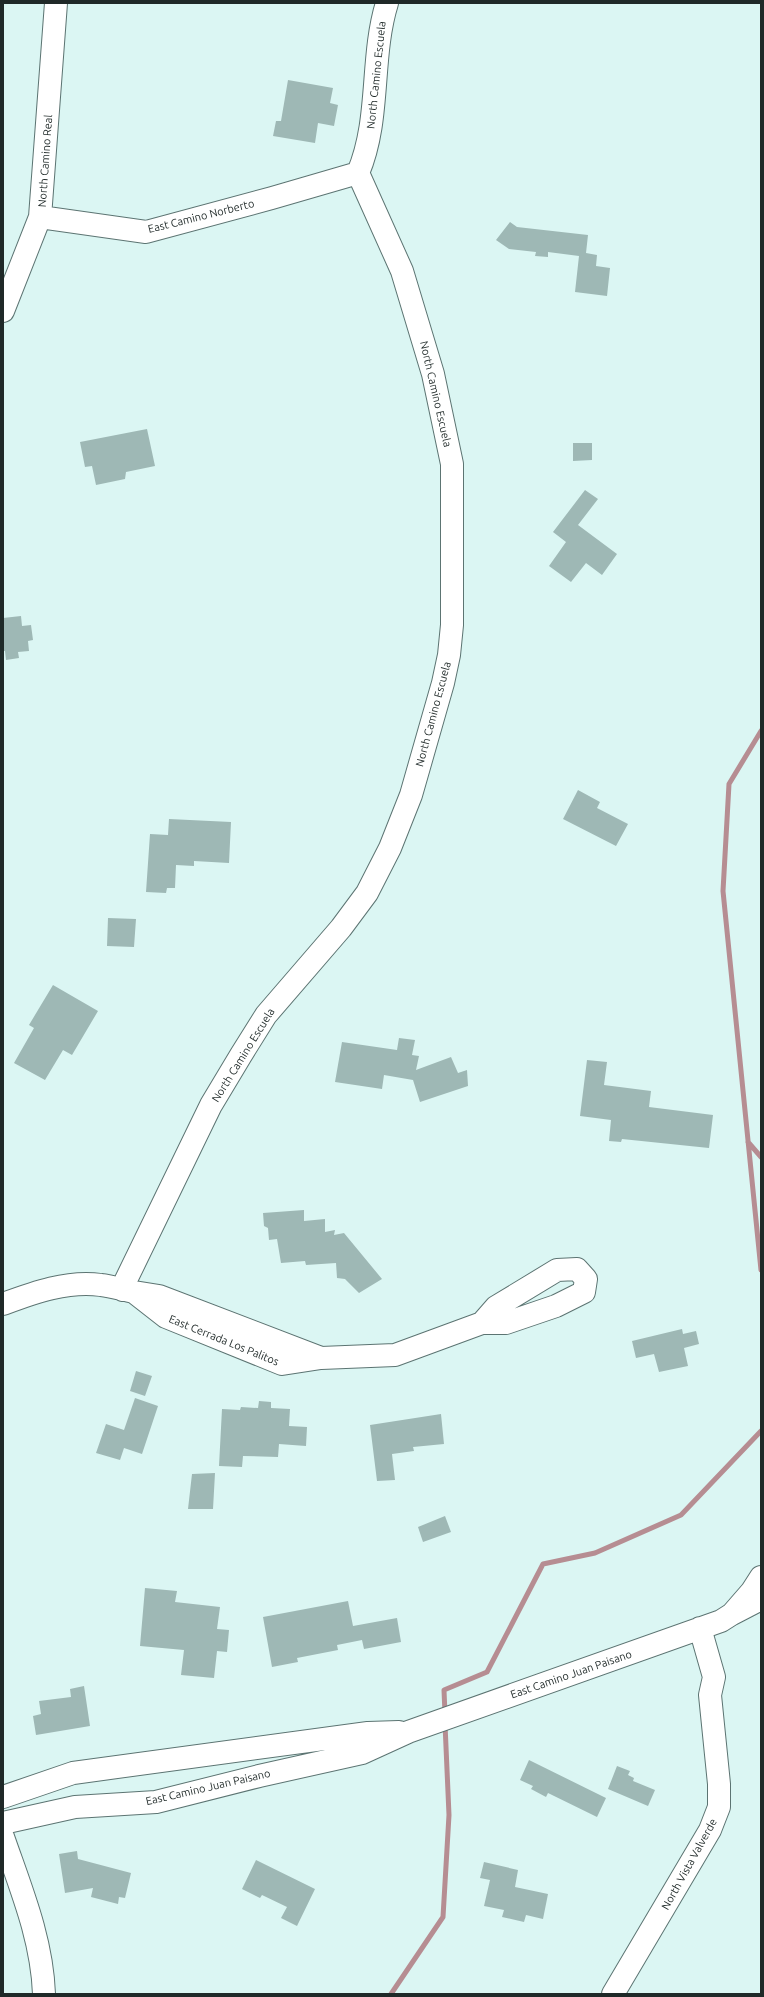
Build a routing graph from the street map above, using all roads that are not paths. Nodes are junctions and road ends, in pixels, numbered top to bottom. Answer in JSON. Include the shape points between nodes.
{"nodes":[{"id":1,"x":56,"y":3,"type":"edge"},
{"id":2,"x":387,"y":3,"type":"edge"},
{"id":3,"x":358,"y":173,"type":"junction"},
{"id":4,"x":40,"y":217,"type":"junction"},
{"id":5,"x":3,"y":311,"type":"edge"},
{"id":6,"x":129,"y":1291,"type":"junction"},
{"id":7,"x":3,"y":1304,"type":"edge"},
{"id":8,"x":482,"y":1323,"type":"dead end"},
{"id":9,"x":761,"y":1577,"type":"edge"},
{"id":10,"x":761,"y":1599,"type":"edge"},
{"id":11,"x":732,"y":1614,"type":"junction"},
{"id":12,"x":700,"y":1628,"type":"junction"},
{"id":13,"x":408,"y":1732,"type":"junction"},
{"id":14,"x":3,"y":1797,"type":"edge"},
{"id":15,"x":3,"y":1823,"type":"edge"},
{"id":16,"x":3,"y":1837,"type":"edge"},
{"id":17,"x":44,"y":1994,"type":"edge"},
{"id":18,"x":613,"y":1994,"type":"edge"}],
"edges":[{"from":1,"to":4,"type":"street","name":"North Camino Real"},
{"from":2,"to":3,"type":"street","name":"North Camino Escuela","via":[[382,20],[367,150]]},
{"from":3,"to":4,"type":"street","name":"East Camino Norberto","via":[[146,232]]},
{"from":3,"to":6,"type":"street","name":"North Camino Escuela","via":[[402,271],[433,374],[452,464],[452,625],[443,683],[411,795],[390,848],[367,893],[341,928],[266,1015],[211,1105],[125,1282]]},
{"from":4,"to":5,"type":"street","name":"North Camino Real"},
{"from":6,"to":7,"type":"street","name":"East Cerrada Los Palitos","via":[[100,1284],[76,1285],[30,1294]]},
{"from":6,"to":8,"type":"street","name":"East Cerrada Los Palitos","via":[[159,1296],[321,1358],[395,1355]]},
{"from":9,"to":11,"type":"street","name":"East Camino Juan Paisano"},
{"from":10,"to":11,"type":"street","name":"East Camino Juan Paisano"},
{"from":11,"to":12,"type":"street","name":"East Camino Juan Paisano","via":[[721,1621]]},
{"from":12,"to":13,"type":"street","name":"East Camino Juan Paisano"},
{"from":12,"to":18,"type":"street","name":"North Vista Valverde","via":[[714,1677],[710,1695],[719,1807],[710,1830]]},
{"from":13,"to":14,"type":"street","name":"East Camino Juan Paisano","via":[[368,1733],[73,1773]]},
{"from":13,"to":15,"type":"street","name":"East Camino Juan Paisano","via":[[362,1753],[156,1802],[75,1807]]},
{"from":16,"to":17,"type":"street","via":[[34,1927],[42,1965]]}]}
